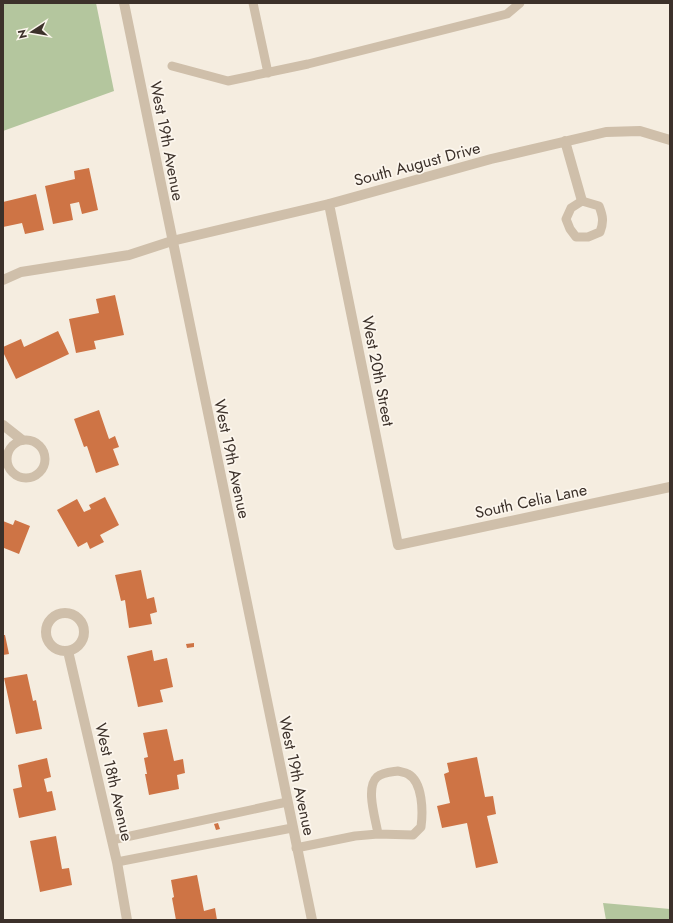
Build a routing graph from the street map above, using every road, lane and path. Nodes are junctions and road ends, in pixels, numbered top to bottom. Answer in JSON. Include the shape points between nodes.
{"nodes":[{"id":1,"x":124,"y":3,"type":"edge"},
{"id":2,"x":253,"y":3,"type":"edge"},
{"id":3,"x":520,"y":3,"type":"edge"},
{"id":4,"x":172,"y":66,"type":"dead end"},
{"id":5,"x":268,"y":73,"type":"junction"},
{"id":6,"x":670,"y":140,"type":"edge"},
{"id":7,"x":565,"y":141,"type":"junction"},
{"id":8,"x":582,"y":201,"type":"junction"},
{"id":9,"x":329,"y":204,"type":"junction"},
{"id":10,"x":172,"y":240,"type":"junction"},
{"id":11,"x":3,"y":280,"type":"edge"},
{"id":12,"x":3,"y":425,"type":"edge"},
{"id":13,"x":22,"y":440,"type":"junction"},
{"id":14,"x":670,"y":487,"type":"edge"},
{"id":15,"x":398,"y":545,"type":"joint"},
{"id":16,"x":68,"y":651,"type":"dead end"},
{"id":17,"x":287,"y":802,"type":"junction"},
{"id":18,"x":292,"y":828,"type":"junction"},
{"id":19,"x":378,"y":834,"type":"junction"},
{"id":20,"x":112,"y":840,"type":"junction"},
{"id":21,"x":296,"y":848,"type":"junction"},
{"id":22,"x":117,"y":862,"type":"junction"},
{"id":23,"x":127,"y":920,"type":"edge"},
{"id":24,"x":312,"y":920,"type":"edge"}],
"edges":[{"from":1,"to":10,"type":"street","name":"West 19th Avenue"},
{"from":2,"to":5,"type":"lane"},
{"from":3,"to":5,"type":"lane","via":[[507,14]]},
{"from":4,"to":5,"type":"lane","via":[[228,81]]},
{"from":6,"to":7,"type":"street","name":"South August Drive","via":[[640,131],[606,132]]},
{"from":7,"to":8,"type":"street"},
{"from":7,"to":9,"type":"street","name":"South August Drive"},
{"from":8,"to":8,"type":"lane","via":[[571,208],[566,219],[576,237],[588,237],[600,232],[603,224],[599,206]]},
{"from":9,"to":10,"type":"street","name":"South August Drive"},
{"from":9,"to":15,"type":"street","name":"West 20th Street"},
{"from":10,"to":11,"type":"street","name":"South August Drive","via":[[129,255],[21,272]]},
{"from":10,"to":17,"type":"street","name":"West 19th Avenue"},
{"from":12,"to":13,"type":"street"},
{"from":13,"to":13,"type":"lane","via":[[36,442],[46,458],[45,465],[34,478],[20,478],[13,474],[6,460],[14,444]]},
{"from":14,"to":15,"type":"street","name":"South Celia Lane"},
{"from":16,"to":20,"type":"street","name":"West 18th Avenue"},
{"from":17,"to":18,"type":"street","name":"West 19th Avenue"},
{"from":17,"to":20,"type":"lane"},
{"from":18,"to":21,"type":"street","name":"West 19th Avenue"},
{"from":18,"to":22,"type":"lane"},
{"from":19,"to":19,"type":"lane","via":[[413,834],[421,827],[421,798],[415,781],[408,774],[398,771],[386,773],[377,777],[373,784],[371,795]]},
{"from":19,"to":21,"type":"lane"},
{"from":20,"to":22,"type":"street","name":"West 18th Avenue"},
{"from":21,"to":24,"type":"street","name":"West 19th Avenue"},
{"from":22,"to":23,"type":"street","name":"West 18th Avenue"}]}
